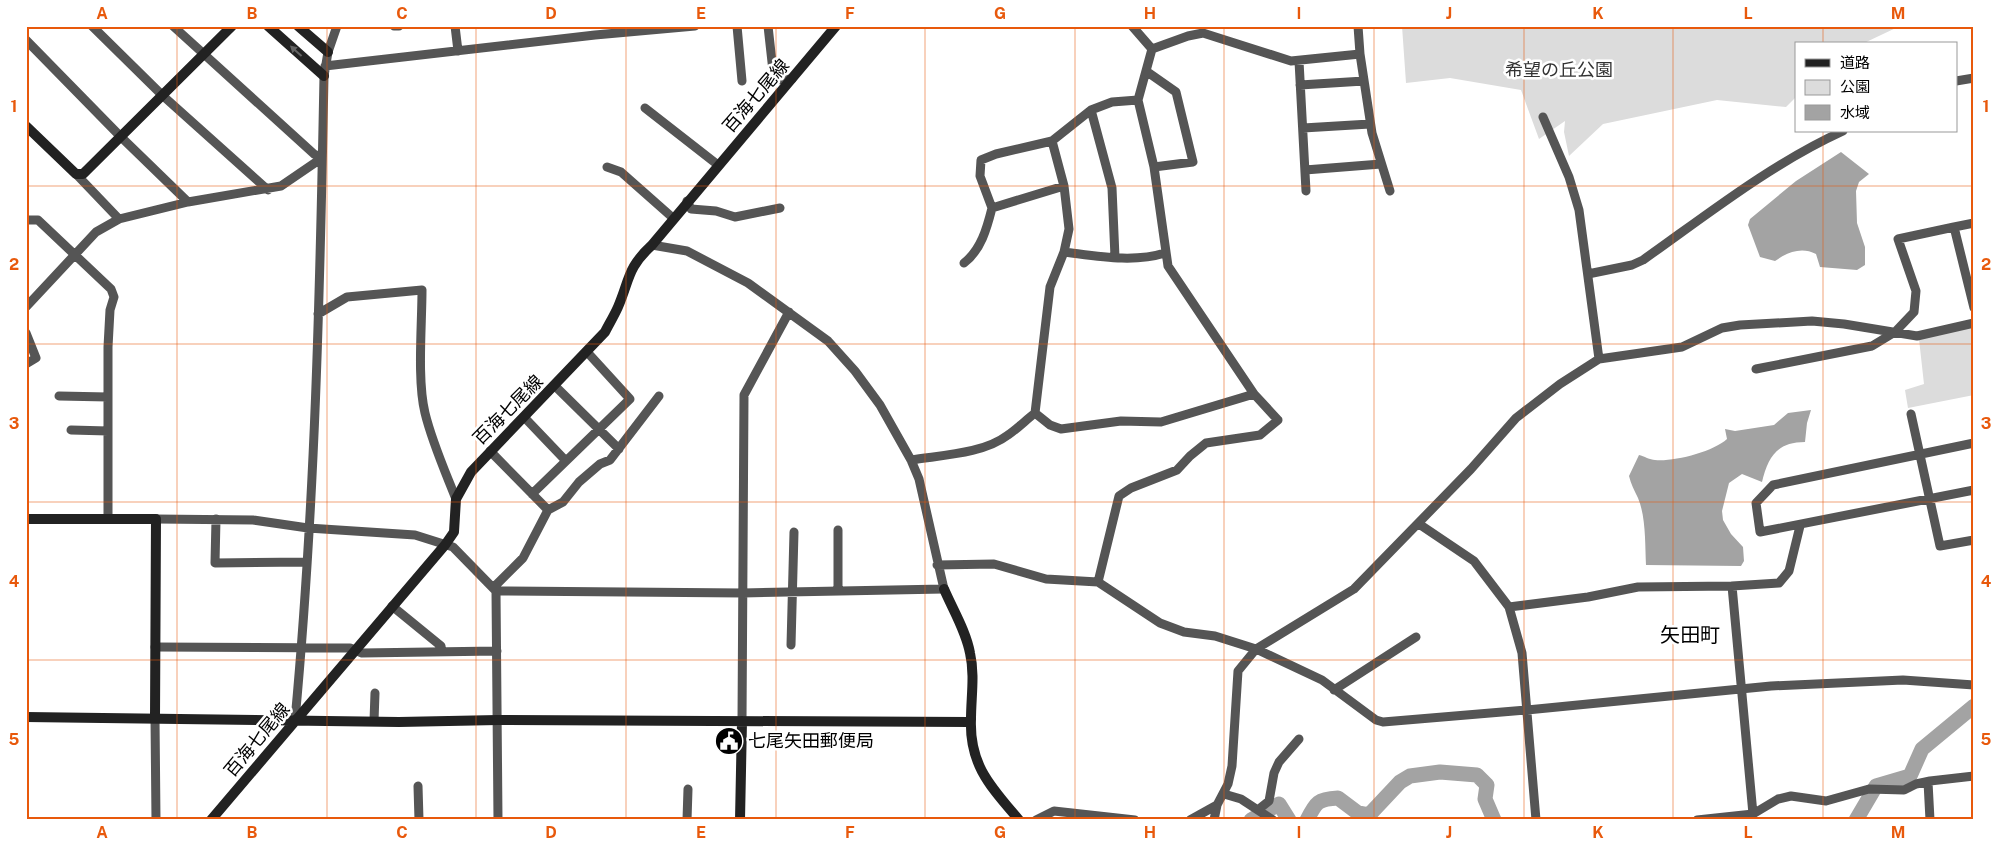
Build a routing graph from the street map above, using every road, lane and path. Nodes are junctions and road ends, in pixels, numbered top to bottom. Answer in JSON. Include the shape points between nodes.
{"nodes":[{"id":1,"x":92,"y":26,"type":"edge"},
{"id":2,"x":173,"y":26,"type":"edge"},
{"id":3,"x":232,"y":26,"type":"edge"},
{"id":4,"x":268,"y":26,"type":"edge"},
{"id":5,"x":298,"y":26,"type":"edge"},
{"id":6,"x":337,"y":26,"type":"edge"},
{"id":7,"x":394,"y":26,"type":"edge"},
{"id":8,"x":400,"y":26,"type":"edge"},
{"id":9,"x":456,"y":26,"type":"edge"},
{"id":10,"x":694,"y":26,"type":"edge"},
{"id":11,"x":737,"y":26,"type":"edge"},
{"id":12,"x":768,"y":26,"type":"edge"},
{"id":13,"x":836,"y":26,"type":"edge"},
{"id":14,"x":1132,"y":26,"type":"edge"},
{"id":15,"x":1358,"y":26,"type":"edge"},
{"id":16,"x":26,"y":40,"type":"edge"},
{"id":17,"x":1152,"y":49,"type":"junction"},
{"id":18,"x":458,"y":51,"type":"junction"},
{"id":19,"x":328,"y":52,"type":"junction"},
{"id":20,"x":1360,"y":54,"type":"junction"},
{"id":21,"x":205,"y":55,"type":"junction"},
{"id":22,"x":1299,"y":60,"type":"junction"},
{"id":23,"x":324,"y":71,"type":"junction"},
{"id":24,"x":1146,"y":71,"type":"junction"},
{"id":25,"x":1974,"y":78,"type":"edge"},
{"id":26,"x":792,"y":79,"type":"junction"},
{"id":27,"x":742,"y":81,"type":"dead end"},
{"id":28,"x":1364,"y":81,"type":"junction"},
{"id":29,"x":1958,"y":81,"type":"edge"},
{"id":30,"x":1300,"y":85,"type":"junction"},
{"id":31,"x":162,"y":94,"type":"junction"},
{"id":32,"x":1138,"y":100,"type":"junction"},
{"id":33,"x":645,"y":108,"type":"dead end"},
{"id":34,"x":1091,"y":110,"type":"junction"},
{"id":35,"x":1543,"y":117,"type":"dead end"},
{"id":36,"x":1370,"y":124,"type":"junction"},
{"id":37,"x":27,"y":128,"type":"edge"},
{"id":38,"x":1303,"y":128,"type":"junction"},
{"id":39,"x":1841,"y":132,"type":"edge"},
{"id":40,"x":121,"y":137,"type":"junction"},
{"id":41,"x":1052,"y":141,"type":"junction"},
{"id":42,"x":322,"y":158,"type":"junction"},
{"id":43,"x":718,"y":164,"type":"junction"},
{"id":44,"x":1381,"y":164,"type":"junction"},
{"id":45,"x":607,"y":167,"type":"dead end"},
{"id":46,"x":1154,"y":167,"type":"junction"},
{"id":47,"x":1305,"y":170,"type":"junction"},
{"id":48,"x":76,"y":174,"type":"junction"},
{"id":49,"x":1064,"y":186,"type":"junction"},
{"id":50,"x":268,"y":190,"type":"junction"},
{"id":51,"x":1306,"y":191,"type":"dead end"},
{"id":52,"x":1390,"y":191,"type":"dead end"},
{"id":53,"x":687,"y":201,"type":"junction"},
{"id":54,"x":188,"y":202,"type":"junction"},
{"id":55,"x":780,"y":208,"type":"dead end"},
{"id":56,"x":992,"y":208,"type":"junction"},
{"id":57,"x":673,"y":218,"type":"junction"},
{"id":58,"x":119,"y":219,"type":"junction"},
{"id":59,"x":26,"y":220,"type":"edge"},
{"id":60,"x":1974,"y":223,"type":"edge"},
{"id":61,"x":1954,"y":226,"type":"junction"},
{"id":62,"x":652,"y":245,"type":"junction"},
{"id":63,"x":1064,"y":252,"type":"junction"},
{"id":64,"x":1165,"y":253,"type":"junction"},
{"id":65,"x":75,"y":254,"type":"junction"},
{"id":66,"x":1115,"y":257,"type":"junction"},
{"id":67,"x":964,"y":263,"type":"dead end"},
{"id":68,"x":1588,"y":274,"type":"junction"},
{"id":69,"x":1971,"y":282,"type":"edge"},
{"id":70,"x":26,"y":307,"type":"edge"},
{"id":71,"x":1974,"y":308,"type":"edge"},
{"id":72,"x":789,"y":312,"type":"junction"},
{"id":73,"x":318,"y":314,"type":"junction"},
{"id":74,"x":1974,"y":323,"type":"edge"},
{"id":75,"x":1895,"y":332,"type":"junction"},
{"id":76,"x":26,"y":333,"type":"edge"},
{"id":77,"x":588,"y":353,"type":"junction"},
{"id":78,"x":1599,"y":359,"type":"junction"},
{"id":79,"x":26,"y":364,"type":"edge"},
{"id":80,"x":1756,"y":369,"type":"dead end"},
{"id":81,"x":555,"y":386,"type":"junction"},
{"id":82,"x":1254,"y":394,"type":"junction"},
{"id":83,"x":59,"y":396,"type":"dead end"},
{"id":84,"x":659,"y":396,"type":"dead end"},
{"id":85,"x":108,"y":397,"type":"junction"},
{"id":86,"x":1035,"y":413,"type":"junction"},
{"id":87,"x":1911,"y":414,"type":"dead end"},
{"id":88,"x":524,"y":417,"type":"junction"},
{"id":89,"x":599,"y":429,"type":"junction"},
{"id":90,"x":71,"y":430,"type":"dead end"},
{"id":91,"x":108,"y":431,"type":"junction"},
{"id":92,"x":1974,"y":443,"type":"edge"},
{"id":93,"x":619,"y":449,"type":"junction"},
{"id":94,"x":490,"y":451,"type":"junction"},
{"id":95,"x":1920,"y":454,"type":"junction"},
{"id":96,"x":911,"y":460,"type":"junction"},
{"id":97,"x":566,"y":461,"type":"junction"},
{"id":98,"x":1974,"y":490,"type":"edge"},
{"id":99,"x":532,"y":494,"type":"junction"},
{"id":100,"x":456,"y":499,"type":"junction"},
{"id":101,"x":1930,"y":500,"type":"junction"},
{"id":102,"x":548,"y":510,"type":"junction"},
{"id":103,"x":26,"y":519,"type":"edge"},
{"id":104,"x":108,"y":519,"type":"junction"},
{"id":105,"x":156,"y":519,"type":"junction"},
{"id":106,"x":216,"y":519,"type":"junction"},
{"id":107,"x":1419,"y":524,"type":"junction"},
{"id":108,"x":1800,"y":526,"type":"junction"},
{"id":109,"x":308,"y":528,"type":"junction"},
{"id":110,"x":838,"y":530,"type":"dead end"},
{"id":111,"x":794,"y":532,"type":"dead end"},
{"id":112,"x":1974,"y":540,"type":"edge"},
{"id":113,"x":445,"y":545,"type":"junction"},
{"id":114,"x":306,"y":562,"type":"junction"},
{"id":115,"x":937,"y":565,"type":"junction"},
{"id":116,"x":1098,"y":582,"type":"junction"},
{"id":117,"x":1732,"y":586,"type":"junction"},
{"id":118,"x":944,"y":589,"type":"junction"},
{"id":119,"x":495,"y":590,"type":"junction"},
{"id":120,"x":838,"y":590,"type":"junction"},
{"id":121,"x":792,"y":592,"type":"junction"},
{"id":122,"x":743,"y":593,"type":"junction"},
{"id":123,"x":392,"y":606,"type":"junction"},
{"id":124,"x":1509,"y":607,"type":"junction"},
{"id":125,"x":1416,"y":637,"type":"dead end"},
{"id":126,"x":791,"y":645,"type":"dead end"},
{"id":127,"x":156,"y":647,"type":"junction"},
{"id":128,"x":302,"y":647,"type":"junction"},
{"id":129,"x":1256,"y":649,"type":"junction"},
{"id":130,"x":354,"y":651,"type":"junction"},
{"id":131,"x":497,"y":651,"type":"junction"},
{"id":132,"x":442,"y":652,"type":"junction"},
{"id":133,"x":1974,"y":685,"type":"edge"},
{"id":134,"x":1334,"y":690,"type":"junction"},
{"id":135,"x":1741,"y":690,"type":"junction"},
{"id":136,"x":375,"y":692,"type":"dead end"},
{"id":137,"x":1527,"y":710,"type":"junction"},
{"id":138,"x":26,"y":717,"type":"edge"},
{"id":139,"x":155,"y":718,"type":"junction"},
{"id":140,"x":295,"y":720,"type":"junction"},
{"id":141,"x":498,"y":720,"type":"junction"},
{"id":142,"x":742,"y":721,"type":"junction"},
{"id":143,"x":374,"y":722,"type":"junction"},
{"id":144,"x":970,"y":722,"type":"junction"},
{"id":145,"x":1299,"y":739,"type":"dead end"},
{"id":146,"x":1974,"y":776,"type":"edge"},
{"id":147,"x":1928,"y":782,"type":"junction"},
{"id":148,"x":418,"y":786,"type":"dead end"},
{"id":149,"x":688,"y":789,"type":"dead end"},
{"id":150,"x":1224,"y":794,"type":"junction"},
{"id":151,"x":1217,"y":804,"type":"junction"},
{"id":152,"x":1262,"y":811,"type":"junction"},
{"id":153,"x":1753,"y":814,"type":"junction"},
{"id":154,"x":156,"y":820,"type":"edge"},
{"id":155,"x":211,"y":820,"type":"edge"},
{"id":156,"x":418,"y":820,"type":"edge"},
{"id":157,"x":498,"y":820,"type":"edge"},
{"id":158,"x":688,"y":820,"type":"edge"},
{"id":159,"x":740,"y":820,"type":"edge"},
{"id":160,"x":1019,"y":820,"type":"edge"},
{"id":161,"x":1036,"y":820,"type":"edge"},
{"id":162,"x":1135,"y":820,"type":"edge"},
{"id":163,"x":1190,"y":820,"type":"edge"},
{"id":164,"x":1214,"y":820,"type":"edge"},
{"id":165,"x":1274,"y":820,"type":"edge"},
{"id":166,"x":1536,"y":820,"type":"edge"},
{"id":167,"x":1697,"y":820,"type":"edge"},
{"id":168,"x":1930,"y":820,"type":"edge"}],
"edges":[{"from":1,"to":31,"type":"street"},
{"from":2,"to":21,"type":"street"},
{"from":3,"to":21,"type":"street"},
{"from":23,"to":4,"type":"street","one_way":true},
{"from":5,"to":19,"type":"street"},
{"from":6,"to":19,"type":"street"},
{"from":7,"to":8,"type":"street"},
{"from":9,"to":18,"type":"street"},
{"from":10,"to":18,"type":"street"},
{"from":11,"to":27,"type":"street"},
{"from":12,"to":26,"type":"street","via":[[774,80]]},
{"from":13,"to":26,"type":"street","name":"百海七尾線"},
{"from":14,"to":17,"type":"street"},
{"from":15,"to":20,"type":"street"},
{"from":16,"to":40,"type":"street"},
{"from":17,"to":22,"type":"street","via":[[1203,33],[1291,61]]},
{"from":17,"to":24,"type":"street"},
{"from":18,"to":23,"type":"street"},
{"from":19,"to":23,"type":"street"},
{"from":20,"to":22,"type":"street"},
{"from":20,"to":28,"type":"street"},
{"from":21,"to":31,"type":"street"},
{"from":21,"to":42,"type":"street"},
{"from":22,"to":30,"type":"street"},
{"from":23,"to":42,"type":"street"},
{"from":24,"to":32,"type":"street"},
{"from":24,"to":46,"type":"street","via":[[1176,92],[1193,162]]},
{"from":25,"to":29,"type":"street"},
{"from":26,"to":43,"type":"street","name":"百海七尾線"},
{"from":28,"to":30,"type":"street"},
{"from":28,"to":36,"type":"street"},
{"from":30,"to":38,"type":"street"},
{"from":31,"to":40,"type":"street"},
{"from":31,"to":50,"type":"street"},
{"from":32,"to":34,"type":"street","via":[[1112,102]]},
{"from":32,"to":46,"type":"street"},
{"from":33,"to":43,"type":"street"},
{"from":34,"to":41,"type":"street"},
{"from":34,"to":66,"type":"street","via":[[1112,188]]},
{"from":35,"to":68,"type":"street","via":[[1569,177],[1579,210]]},
{"from":36,"to":38,"type":"street"},
{"from":36,"to":44,"type":"street"},
{"from":37,"to":48,"type":"street"},
{"from":38,"to":47,"type":"street"},
{"from":39,"to":68,"type":"street","via":[[1811,146],[1746,187],[1643,260]]},
{"from":40,"to":48,"type":"street","via":[[83,174]]},
{"from":40,"to":54,"type":"street"},
{"from":41,"to":49,"type":"street"},
{"from":41,"to":56,"type":"street","via":[[981,160],[980,176]]},
{"from":42,"to":50,"type":"street","via":[[281,186]]},
{"from":42,"to":73,"type":"street"},
{"from":43,"to":53,"type":"street","name":"百海七尾線"},
{"from":44,"to":47,"type":"street"},
{"from":44,"to":52,"type":"street"},
{"from":45,"to":57,"type":"street","via":[[621,172]]},
{"from":46,"to":64,"type":"street"},
{"from":47,"to":51,"type":"street"},
{"from":48,"to":58,"type":"street"},
{"from":49,"to":56,"type":"street"},
{"from":49,"to":63,"type":"street","via":[[1069,229]]},
{"from":50,"to":54,"type":"street"},
{"from":53,"to":55,"type":"street","via":[[692,209],[735,217]]},
{"from":53,"to":57,"type":"street","name":"百海七尾線"},
{"from":54,"to":58,"type":"street"},
{"from":56,"to":67,"type":"street","via":[[986,232],[972,257]]},
{"from":57,"to":62,"type":"street","name":"百海七尾線"},
{"from":58,"to":65,"type":"street","via":[[96,232]]},
{"from":59,"to":65,"type":"street","via":[[38,220]]},
{"from":60,"to":61,"type":"street"},
{"from":61,"to":69,"type":"street"},
{"from":61,"to":75,"type":"street","via":[[1898,239],[1916,291],[1914,312]]},
{"from":62,"to":72,"type":"street","via":[[687,250],[748,284]]},
{"from":62,"to":77,"type":"street","name":"百海七尾線","via":[[634,263],[619,306],[605,332]]},
{"from":63,"to":66,"type":"street"},
{"from":63,"to":86,"type":"street","via":[[1050,287]]},
{"from":64,"to":66,"type":"street","via":[[1148,258]]},
{"from":64,"to":82,"type":"street","via":[[1168,266]]},
{"from":65,"to":70,"type":"street"},
{"from":65,"to":85,"type":"street","via":[[112,289],[114,297],[110,310]]},
{"from":68,"to":78,"type":"street"},
{"from":69,"to":71,"type":"street"},
{"from":72,"to":96,"type":"street","via":[[828,341],[855,371],[880,404]]},
{"from":72,"to":122,"type":"street","via":[[744,395]]},
{"from":73,"to":100,"type":"street","via":[[347,297],[422,290],[422,392],[425,412]]},
{"from":73,"to":109,"type":"street"},
{"from":74,"to":75,"type":"street","via":[[1917,336]]},
{"from":75,"to":78,"type":"street","via":[[1812,321],[1740,325],[1722,328],[1682,347]]},
{"from":75,"to":80,"type":"street","via":[[1872,346]]},
{"from":76,"to":79,"type":"street","via":[[36,358]]},
{"from":77,"to":81,"type":"street","name":"百海七尾線"},
{"from":77,"to":89,"type":"street","via":[[630,399]]},
{"from":78,"to":107,"type":"street","via":[[1516,418]]},
{"from":81,"to":88,"type":"street","name":"百海七尾線"},
{"from":81,"to":89,"type":"street"},
{"from":82,"to":86,"type":"street","via":[[1161,422],[1121,421],[1061,429]]},
{"from":82,"to":116,"type":"street","via":[[1278,420],[1260,435],[1206,443],[1177,470],[1119,496]]},
{"from":83,"to":85,"type":"street"},
{"from":84,"to":93,"type":"street"},
{"from":85,"to":91,"type":"street"},
{"from":86,"to":96,"type":"street","via":[[1008,436],[993,443]]},
{"from":87,"to":95,"type":"street"},
{"from":88,"to":94,"type":"street","name":"百海七尾線"},
{"from":88,"to":97,"type":"street"},
{"from":89,"to":93,"type":"street"},
{"from":89,"to":97,"type":"street"},
{"from":90,"to":91,"type":"street"},
{"from":91,"to":104,"type":"street"},
{"from":92,"to":95,"type":"street"},
{"from":93,"to":102,"type":"street","via":[[610,460],[600,464],[580,482],[563,502]]},
{"from":94,"to":99,"type":"street"},
{"from":94,"to":100,"type":"street","name":"百海七尾線","via":[[472,472]]},
{"from":95,"to":101,"type":"street"},
{"from":95,"to":108,"type":"street","via":[[1773,485],[1756,504],[1760,532]]},
{"from":96,"to":115,"type":"street","via":[[919,480]]},
{"from":97,"to":99,"type":"street"},
{"from":98,"to":101,"type":"street"},
{"from":99,"to":102,"type":"street"},
{"from":100,"to":113,"type":"street","name":"百海七尾線","via":[[454,532]]},
{"from":101,"to":108,"type":"street"},
{"from":101,"to":112,"type":"street","via":[[1940,546]]},
{"from":102,"to":119,"type":"street","via":[[524,558]]},
{"from":103,"to":104,"type":"street"},
{"from":104,"to":105,"type":"street"},
{"from":105,"to":106,"type":"street"},
{"from":105,"to":127,"type":"street"},
{"from":106,"to":109,"type":"street","via":[[253,520]]},
{"from":106,"to":114,"type":"street","via":[[216,563]]},
{"from":107,"to":124,"type":"street","via":[[1474,561]]},
{"from":107,"to":129,"type":"street","via":[[1354,589]]},
{"from":108,"to":117,"type":"street","via":[[1789,571],[1779,583]]},
{"from":109,"to":113,"type":"street","via":[[415,535]]},
{"from":109,"to":114,"type":"street"},
{"from":110,"to":120,"type":"street"},
{"from":111,"to":121,"type":"street"},
{"from":113,"to":119,"type":"street","via":[[453,547]]},
{"from":113,"to":123,"type":"street","name":"百海七尾線"},
{"from":114,"to":128,"type":"street"},
{"from":115,"to":116,"type":"street","via":[[994,564],[1046,579]]},
{"from":115,"to":118,"type":"street"},
{"from":116,"to":129,"type":"street","via":[[1160,623]]},
{"from":117,"to":124,"type":"street","via":[[1638,587]]},
{"from":117,"to":135,"type":"street"},
{"from":118,"to":120,"type":"street"},
{"from":118,"to":144,"type":"street","via":[[970,653]]},
{"from":119,"to":122,"type":"street"},
{"from":119,"to":131,"type":"street"},
{"from":120,"to":121,"type":"street"},
{"from":121,"to":122,"type":"street"},
{"from":121,"to":126,"type":"street"},
{"from":122,"to":142,"type":"street"},
{"from":123,"to":130,"type":"street","name":"百海七尾線"},
{"from":123,"to":132,"type":"street","via":[[440,646]]},
{"from":124,"to":137,"type":"street","via":[[1522,653]]},
{"from":125,"to":134,"type":"street"},
{"from":127,"to":128,"type":"street"},
{"from":127,"to":139,"type":"street"},
{"from":128,"to":130,"type":"street","via":[[350,648]]},
{"from":128,"to":140,"type":"street"},
{"from":129,"to":134,"type":"street","via":[[1322,680]]},
{"from":129,"to":150,"type":"street","via":[[1238,671],[1232,766]]},
{"from":130,"to":132,"type":"street"},
{"from":130,"to":140,"type":"street","name":"百海七尾線"},
{"from":131,"to":132,"type":"street"},
{"from":131,"to":141,"type":"street"},
{"from":133,"to":135,"type":"street","via":[[1903,680]]},
{"from":134,"to":137,"type":"street","via":[[1383,722]]},
{"from":135,"to":137,"type":"street"},
{"from":135,"to":153,"type":"street"},
{"from":136,"to":143,"type":"street"},
{"from":137,"to":166,"type":"street"},
{"from":138,"to":139,"type":"street"},
{"from":139,"to":140,"type":"street"},
{"from":139,"to":154,"type":"street"},
{"from":140,"to":143,"type":"street"},
{"from":140,"to":155,"type":"street","name":"百海七尾線"},
{"from":141,"to":142,"type":"street"},
{"from":141,"to":143,"type":"street"},
{"from":141,"to":157,"type":"street"},
{"from":142,"to":144,"type":"street"},
{"from":142,"to":159,"type":"street"},
{"from":144,"to":160,"type":"street","via":[[974,751],[985,779]]},
{"from":145,"to":152,"type":"street","via":[[1279,762],[1269,801]]},
{"from":146,"to":147,"type":"street"},
{"from":147,"to":153,"type":"street","via":[[1904,790],[1874,790],[1826,801],[1791,796],[1778,799]]},
{"from":147,"to":168,"type":"street"},
{"from":148,"to":156,"type":"street"},
{"from":149,"to":158,"type":"street"},
{"from":150,"to":151,"type":"street"},
{"from":150,"to":152,"type":"street"},
{"from":151,"to":163,"type":"street"},
{"from":151,"to":164,"type":"street"},
{"from":152,"to":165,"type":"street"},
{"from":153,"to":167,"type":"street"},
{"from":161,"to":162,"type":"street","via":[[1054,811]]}]}
